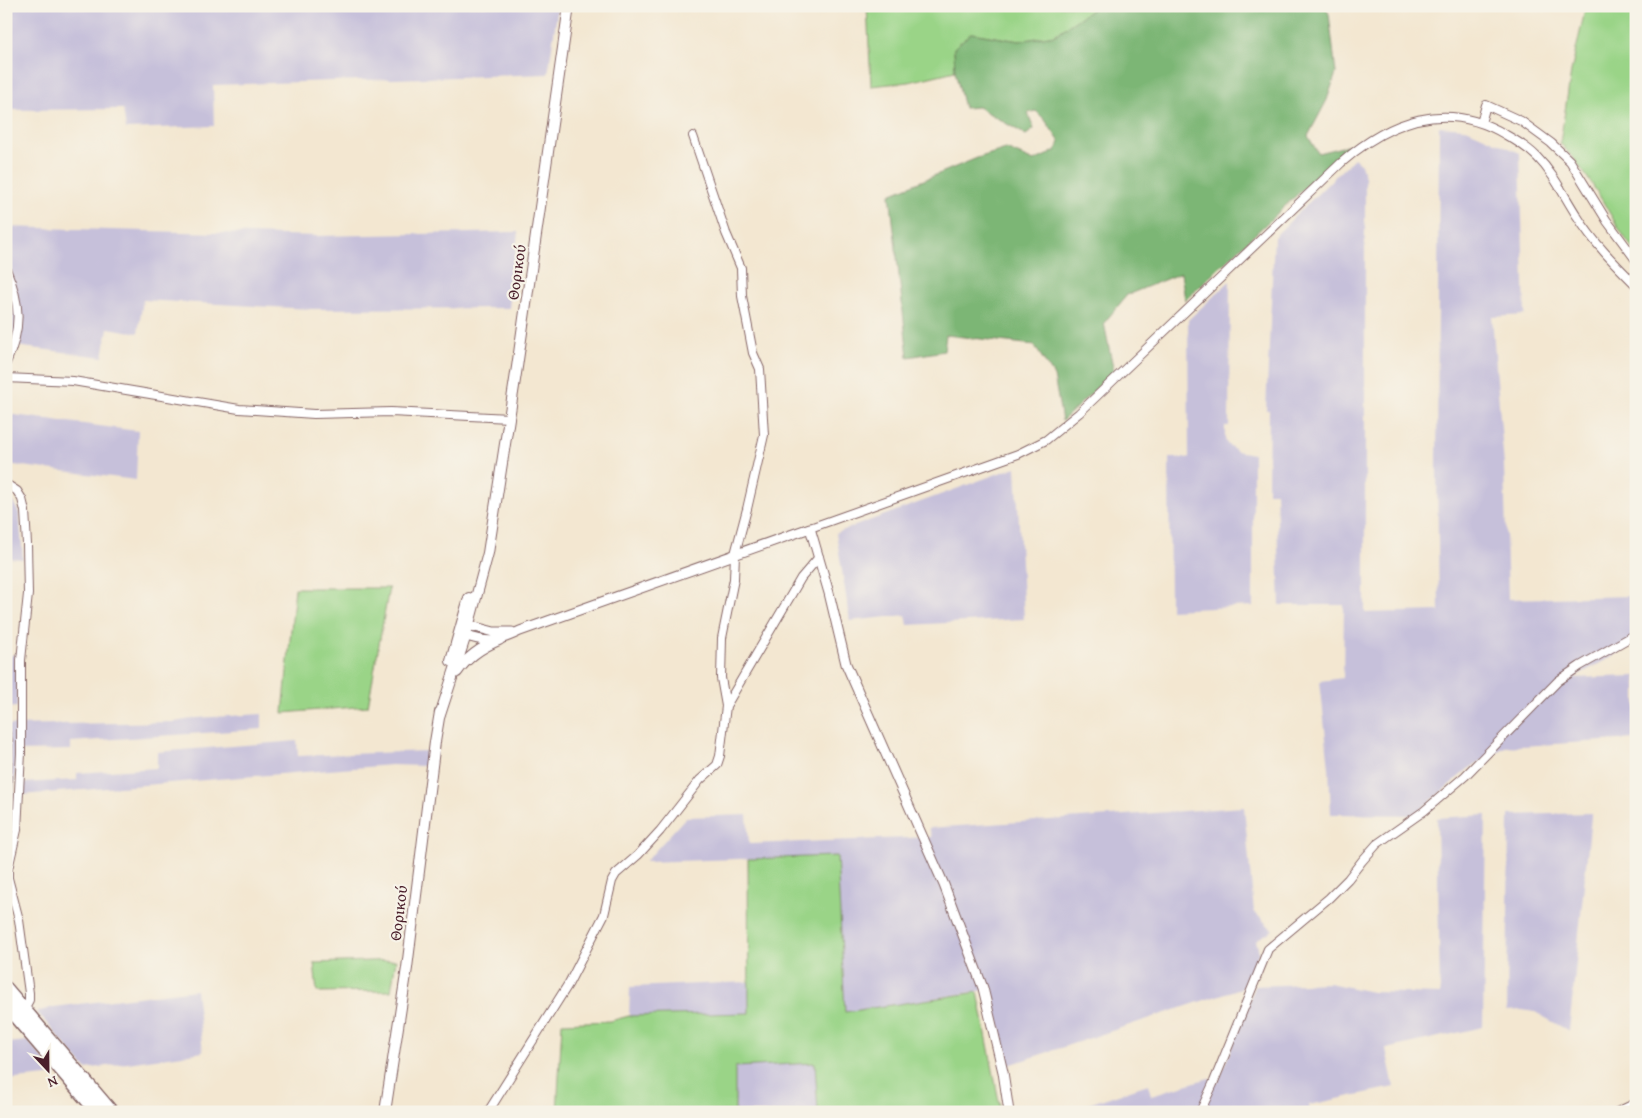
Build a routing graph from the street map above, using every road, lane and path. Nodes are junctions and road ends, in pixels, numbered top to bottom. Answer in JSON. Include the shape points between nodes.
{"nodes":[{"id":1,"x":569,"y":6,"type":"edge"},
{"id":2,"x":1481,"y":123,"type":"junction"},
{"id":3,"x":693,"y":136,"type":"dead end"},
{"id":4,"x":1636,"y":260,"type":"edge"},
{"id":5,"x":6,"y":269,"type":"edge"},
{"id":6,"x":1636,"y":285,"type":"edge"},
{"id":7,"x":6,"y":363,"type":"edge"},
{"id":8,"x":6,"y":378,"type":"edge"},
{"id":9,"x":509,"y":418,"type":"junction"},
{"id":10,"x":6,"y":484,"type":"edge"},
{"id":11,"x":810,"y":528,"type":"junction"},
{"id":12,"x":735,"y":554,"type":"junction"},
{"id":13,"x":819,"y":557,"type":"junction"},
{"id":14,"x":464,"y":629,"type":"junction"},
{"id":15,"x":520,"y":631,"type":"junction"},
{"id":16,"x":1636,"y":634,"type":"edge"},
{"id":17,"x":499,"y":640,"type":"junction"},
{"id":18,"x":449,"y":688,"type":"junction"},
{"id":19,"x":726,"y":706,"type":"junction"},
{"id":20,"x":440,"y":718,"type":"junction"},
{"id":21,"x":6,"y":734,"type":"edge"},
{"id":22,"x":6,"y":796,"type":"edge"},
{"id":23,"x":6,"y":988,"type":"edge"},
{"id":24,"x":6,"y":1006,"type":"edge"},
{"id":25,"x":24,"y":1009,"type":"junction"},
{"id":26,"x":1636,"y":1103,"type":"edge"},
{"id":27,"x":96,"y":1112,"type":"edge"},
{"id":28,"x":112,"y":1112,"type":"edge"},
{"id":29,"x":385,"y":1112,"type":"edge"},
{"id":30,"x":488,"y":1112,"type":"edge"},
{"id":31,"x":1009,"y":1112,"type":"edge"},
{"id":32,"x":1200,"y":1112,"type":"edge"},
{"id":33,"x":1617,"y":1112,"type":"edge"}],
"edges":[{"from":1,"to":9,"type":"main road","name":"Θορικού"},
{"from":2,"to":4,"type":"street","via":[[1486,105],[1520,121],[1551,143],[1570,162],[1606,221]]},
{"from":2,"to":6,"type":"street","via":[[1497,129],[1536,155],[1588,231]]},
{"from":2,"to":11,"type":"street","via":[[1455,117],[1429,117],[1412,121],[1368,141],[1340,163],[1046,440],[1018,454]]},
{"from":3,"to":12,"type":"street","via":[[741,268],[742,296],[753,353],[760,369],[764,435]]},
{"from":5,"to":7,"type":"street","via":[[18,304],[18,318],[15,339]]},
{"from":8,"to":9,"type":"street","via":[[73,381],[239,409],[314,414],[406,412]]},
{"from":9,"to":14,"type":"main road","name":"Θορικού","via":[[488,553]]},
{"from":10,"to":25,"type":"street","via":[[17,491],[22,500],[27,544],[28,594],[21,660],[18,823],[8,869],[28,982],[29,1000]]},
{"from":11,"to":12,"type":"street"},
{"from":11,"to":13,"type":"street"},
{"from":12,"to":15,"type":"street"},
{"from":12,"to":19,"type":"street","via":[[734,579],[722,638],[721,678]]},
{"from":13,"to":19,"type":"street","via":[[801,578]]},
{"from":13,"to":31,"type":"street","via":[[846,664],[944,886],[979,977],[1003,1072]]},
{"from":14,"to":15,"type":"street"},
{"from":14,"to":17,"type":"street","via":[[485,642]]},
{"from":14,"to":18,"type":"main road","name":"Θορικού"},
{"from":14,"to":20,"type":"main road","name":"Θορικού","via":[[447,674]]},
{"from":15,"to":17,"type":"street"},
{"from":16,"to":32,"type":"street","via":[[1558,681],[1465,776],[1424,811],[1377,844],[1329,898],[1268,948]]},
{"from":17,"to":18,"type":"main road","via":[[474,653],[459,669]]},
{"from":18,"to":20,"type":"main road","name":"Θορικού"},
{"from":19,"to":30,"type":"street","via":[[718,765],[700,780],[638,855],[616,874],[604,915],[569,983]]},
{"from":20,"to":29,"type":"main road","name":"Θορικού"},
{"from":21,"to":22,"type":"street"},
{"from":23,"to":25,"type":"highway"},
{"from":24,"to":27,"type":"highway"},
{"from":25,"to":28,"type":"highway"},
{"from":26,"to":33,"type":"street"}]}
